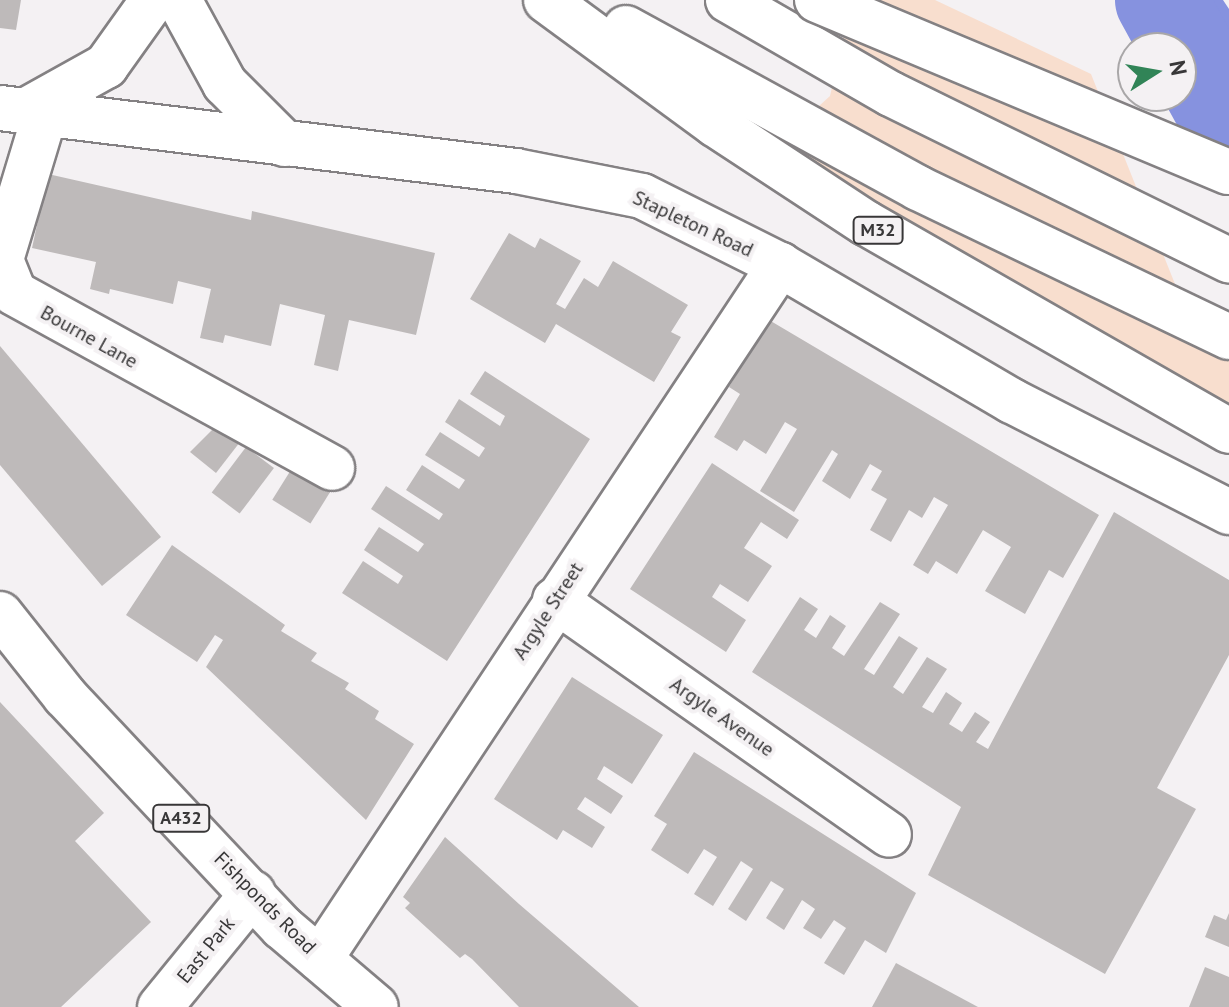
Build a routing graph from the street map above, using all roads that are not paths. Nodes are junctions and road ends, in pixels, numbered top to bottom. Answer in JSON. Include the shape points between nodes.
{"nodes":[{"id":1,"x":153,"y":0,"type":"edge"},
{"id":2,"x":179,"y":0,"type":"edge"},
{"id":3,"x":546,"y":0,"type":"edge"},
{"id":4,"x":578,"y":0,"type":"edge"},
{"id":5,"x":728,"y":0,"type":"edge"},
{"id":6,"x":832,"y":6,"type":"edge"},
{"id":7,"x":23,"y":111,"type":"edge"},
{"id":8,"x":285,"y":144,"type":"junction"},
{"id":9,"x":1229,"y":172,"type":"edge"},
{"id":10,"x":1229,"y":260,"type":"edge"},
{"id":11,"x":780,"y":265,"type":"junction"},
{"id":12,"x":1229,"y":337,"type":"edge"},
{"id":13,"x":1229,"y":431,"type":"edge"},
{"id":14,"x":332,"y":468,"type":"dead end"},
{"id":15,"x":1229,"y":512,"type":"edge"},
{"id":16,"x":555,"y":600,"type":"junction"},
{"id":17,"x":0,"y":614,"type":"edge"},
{"id":18,"x":889,"y":835,"type":"dead end"},
{"id":19,"x":253,"y":893,"type":"junction"},
{"id":20,"x":320,"y":959,"type":"junction"},
{"id":21,"x":160,"y":1007,"type":"edge"},
{"id":22,"x":376,"y":1007,"type":"edge"}],
"edges":[{"from":1,"to":7,"type":"main road","via":[[106,66]]},
{"from":2,"to":8,"type":"main road","via":[[225,84]]},
{"from":3,"to":13,"type":"main road","number":"M32","via":[[715,124],[866,223]]},
{"from":4,"to":12,"type":"main road","via":[[918,188]]},
{"from":5,"to":10,"type":"main road","via":[[891,94]]},
{"from":6,"to":9,"type":"main road","bridge":true},
{"from":7,"to":8,"type":"main road","name":"Stapleton Road"},
{"from":7,"to":14,"type":"main road","name":"Bourne Lane","via":[[1,260],[14,293]]},
{"from":8,"to":11,"type":"main road","name":"Stapleton Road","via":[[516,171],[642,196]]},
{"from":11,"to":15,"type":"main road","name":"Stapleton Road","via":[[1012,401]]},
{"from":11,"to":16,"type":"main road","name":"Argyle Street"},
{"from":16,"to":18,"type":"main road","name":"Argyle Avenue"},
{"from":16,"to":20,"type":"main road","name":"Argyle Street"},
{"from":17,"to":19,"type":"main road","name":"Fishponds Road","number":"A432","via":[[65,696]]},
{"from":19,"to":20,"type":"main road","name":"Fishponds Road","number":"A432"},
{"from":19,"to":21,"type":"main road","name":"East Park"},
{"from":20,"to":22,"type":"main road","name":"Fishponds Road","number":"A432"}]}
